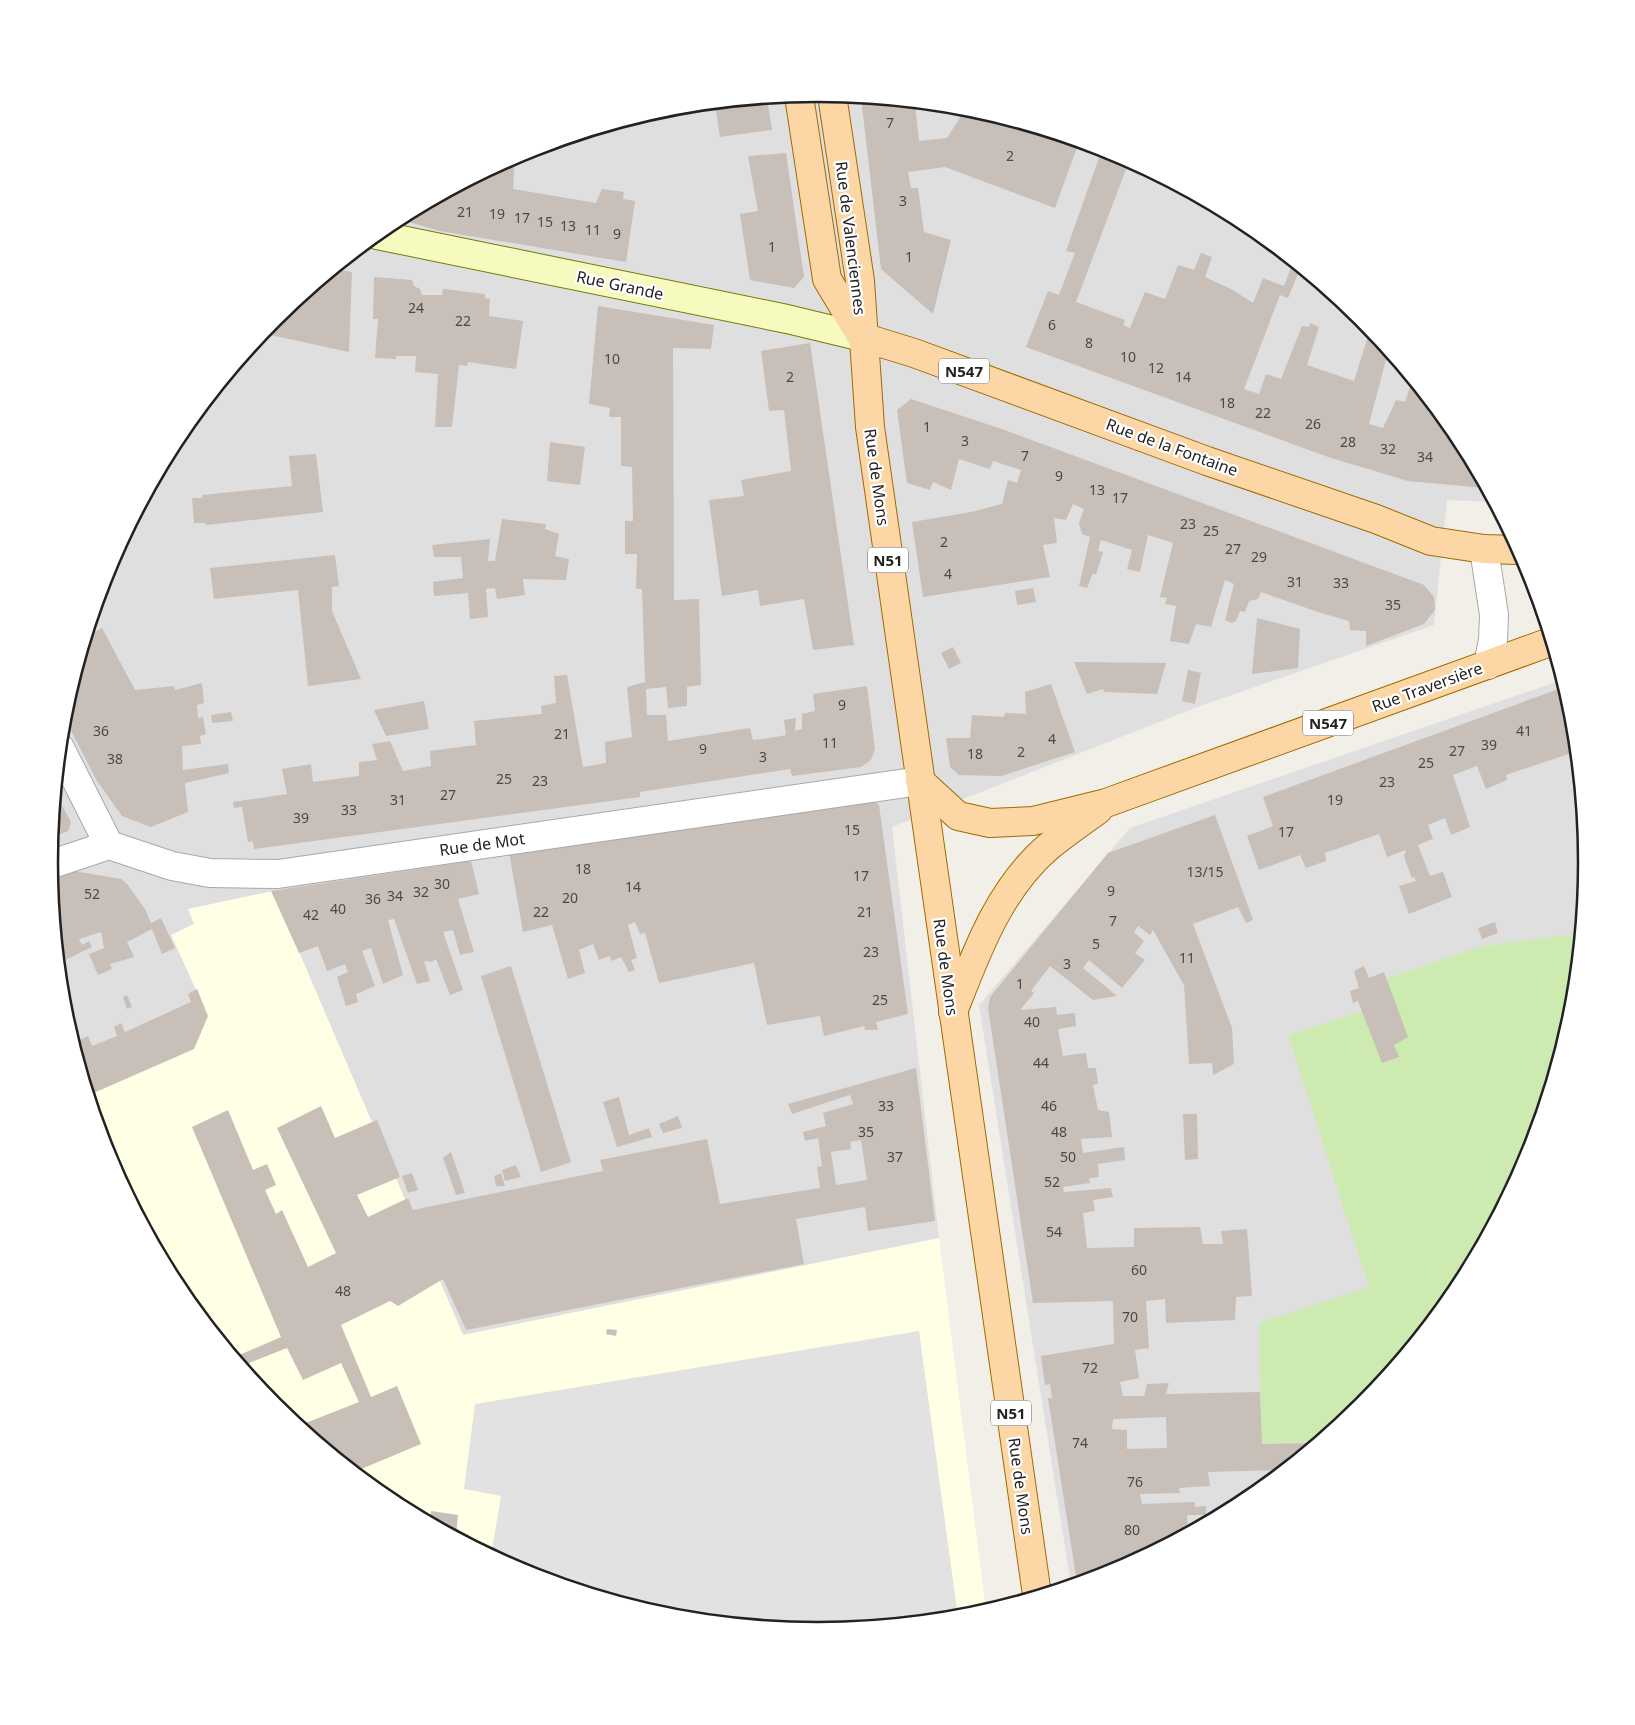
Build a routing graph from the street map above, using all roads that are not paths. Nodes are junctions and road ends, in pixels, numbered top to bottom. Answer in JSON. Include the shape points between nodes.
{"nodes":[{"id":1,"x":800,"y":103,"type":"edge"},
{"id":2,"x":833,"y":103,"type":"edge"},
{"id":3,"x":387,"y":237,"type":"edge"},
{"id":4,"x":862,"y":337,"type":"junction"},
{"id":5,"x":1484,"y":549,"type":"junction"},
{"id":6,"x":1510,"y":550,"type":"edge"},
{"id":7,"x":1545,"y":644,"type":"edge"},
{"id":8,"x":1488,"y":665,"type":"junction"},
{"id":9,"x":65,"y":758,"type":"edge"},
{"id":10,"x":920,"y":782,"type":"junction"},
{"id":11,"x":1106,"y":803,"type":"junction"},
{"id":12,"x":109,"y":845,"type":"junction"},
{"id":13,"x":58,"y":862,"type":"edge"},
{"id":14,"x":952,"y":1014,"type":"junction"},
{"id":15,"x":1036,"y":1590,"type":"edge"}],
"edges":[{"from":1,"to":4,"type":"main road","name":"Rue de Valenciennes","number":"N51","via":[[828,279]]},
{"from":2,"to":4,"type":"main road","name":"Rue de Valenciennes","number":"N51","via":[[860,281]]},
{"from":3,"to":4,"type":"street","name":"Rue Grande"},
{"from":4,"to":5,"type":"main road","name":"Rue de la Fontaine","number":"N547","via":[[920,355],[1430,541]]},
{"from":4,"to":10,"type":"main road","name":"Rue de Mons","number":"N51","via":[[870,434]]},
{"from":5,"to":6,"type":"main road","name":"Rue de la Fontaine","number":"N547"},
{"from":5,"to":8,"type":"street","via":[[1494,615]]},
{"from":7,"to":8,"type":"main road","name":"Rue Traversière","number":"N547"},
{"from":8,"to":11,"type":"main road","name":"Rue Traversière","number":"N547"},
{"from":9,"to":12,"type":"street"},
{"from":10,"to":11,"type":"main road","name":"Rue Traversière","via":[[958,816],[990,823],[1033,821]]},
{"from":10,"to":12,"type":"street","name":"Rue de Mot","via":[[278,874],[201,871],[172,866]]},
{"from":10,"to":14,"type":"main road","name":"Rue de Mons","number":"N51"},
{"from":11,"to":14,"type":"main road","name":"Rue Traversière","via":[[1047,848],[1007,894],[978,947]]},
{"from":12,"to":13,"type":"street"},
{"from":14,"to":15,"type":"main road","name":"Rue de Mons","number":"N51"}]}
